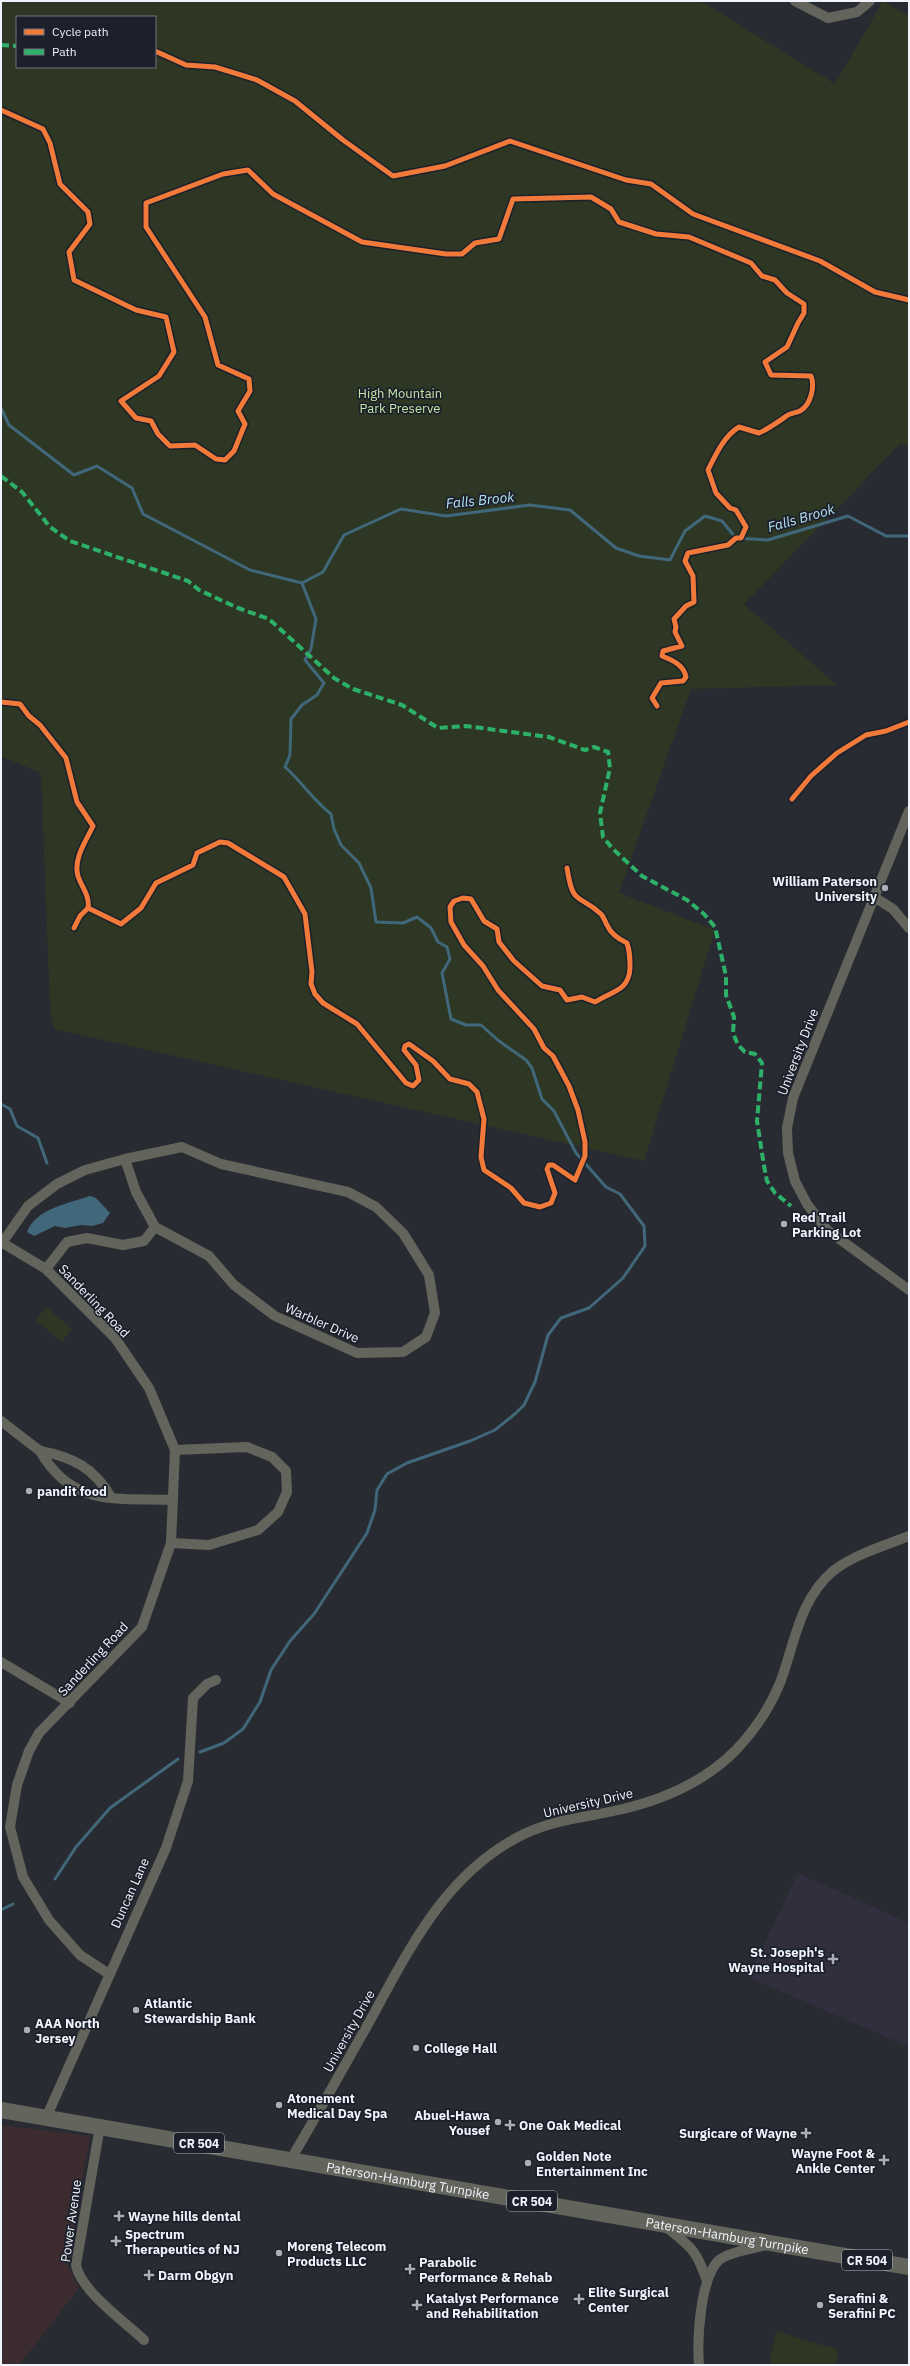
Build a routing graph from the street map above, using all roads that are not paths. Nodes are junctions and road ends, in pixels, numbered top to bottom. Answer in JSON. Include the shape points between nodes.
{"nodes":[{"id":1,"x":796,"y":1,"type":"edge"},
{"id":2,"x":870,"y":1,"type":"edge"},
{"id":3,"x":909,"y":811,"type":"edge"},
{"id":4,"x":874,"y":897,"type":"junction"},
{"id":5,"x":909,"y":928,"type":"edge"},
{"id":6,"x":124,"y":1159,"type":"junction"},
{"id":7,"x":156,"y":1227,"type":"junction"},
{"id":8,"x":2,"y":1242,"type":"edge"},
{"id":9,"x":46,"y":1269,"type":"junction"},
{"id":10,"x":909,"y":1290,"type":"edge"},
{"id":11,"x":3,"y":1426,"type":"edge"},
{"id":12,"x":175,"y":1450,"type":"junction"},
{"id":13,"x":40,"y":1451,"type":"junction"},
{"id":14,"x":111,"y":1497,"type":"junction"},
{"id":15,"x":172,"y":1500,"type":"junction"},
{"id":16,"x":909,"y":1536,"type":"edge"},
{"id":17,"x":171,"y":1543,"type":"junction"},
{"id":18,"x":1,"y":1662,"type":"edge"},
{"id":19,"x":216,"y":1680,"type":"dead end"},
{"id":20,"x":70,"y":1702,"type":"junction"},
{"id":21,"x":109,"y":1974,"type":"junction"},
{"id":22,"x":1,"y":2110,"type":"edge"},
{"id":23,"x":46,"y":2118,"type":"junction"},
{"id":24,"x":100,"y":2126,"type":"junction"},
{"id":25,"x":291,"y":2159,"type":"junction"},
{"id":26,"x":663,"y":2224,"type":"junction"},
{"id":27,"x":774,"y":2244,"type":"junction"},
{"id":28,"x":909,"y":2267,"type":"edge"},
{"id":29,"x":707,"y":2281,"type":"junction"},
{"id":30,"x":144,"y":2340,"type":"dead end"},
{"id":31,"x":699,"y":2365,"type":"edge"}],
"edges":[{"from":1,"to":2,"type":"street","via":[[828,18],[857,12]]},
{"from":3,"to":4,"type":"street","name":"University Drive"},
{"from":4,"to":5,"type":"street","via":[[893,909]]},
{"from":4,"to":10,"type":"street","name":"University Drive","via":[[793,1098],[787,1128],[788,1154],[795,1181],[807,1204],[826,1229]]},
{"from":6,"to":7,"type":"street","via":[[136,1192]]},
{"from":6,"to":7,"type":"street","name":"Warbler Drive","via":[[182,1147],[221,1164],[348,1192],[376,1207],[403,1234],[429,1275],[435,1313],[426,1336],[403,1352],[358,1354],[275,1316],[234,1285],[209,1256]]},
{"from":6,"to":8,"type":"street","name":"Warbler Drive","via":[[85,1170],[57,1184],[28,1206]]},
{"from":7,"to":9,"type":"street","via":[[144,1241],[123,1246],[87,1238],[67,1242]]},
{"from":8,"to":9,"type":"street","name":"Sanderling Road"},
{"from":9,"to":12,"type":"street","name":"Sanderling Road","via":[[115,1338],[149,1388]]},
{"from":11,"to":13,"type":"street"},
{"from":12,"to":15,"type":"street","name":"Sanderling Road"},
{"from":12,"to":17,"type":"street","via":[[247,1447],[272,1456],[286,1471],[287,1492],[278,1512],[258,1530],[209,1545]]},
{"from":13,"to":14,"type":"street","via":[[79,1462],[98,1478]]},
{"from":13,"to":14,"type":"street","via":[[49,1466],[80,1492]]},
{"from":14,"to":15,"type":"street"},
{"from":15,"to":17,"type":"street","name":"Sanderling Road"},
{"from":16,"to":25,"type":"street","name":"University Drive","via":[[855,1557],[840,1566],[819,1586],[801,1615],[779,1683],[769,1705],[742,1743],[712,1769],[686,1786],[648,1802],[561,1821],[525,1834],[487,1857],[451,1890],[422,1929]]},
{"from":17,"to":20,"type":"street","name":"Sanderling Road","via":[[142,1626]]},
{"from":18,"to":20,"type":"street"},
{"from":19,"to":21,"type":"street","name":"Duncan Lane","via":[[207,1684],[193,1698],[188,1781],[166,1848]]},
{"from":20,"to":21,"type":"street","name":"Sanderling Road","via":[[39,1733],[29,1750],[17,1785],[10,1827],[24,1877],[49,1920],[80,1955]]},
{"from":21,"to":23,"type":"street","name":"Duncan Lane"},
{"from":22,"to":23,"type":"main road","name":"Paterson-Hamburg Turnpike","number":"CR 504"},
{"from":23,"to":24,"type":"main road","name":"Paterson-Hamburg Turnpike","number":"CR 504"},
{"from":24,"to":25,"type":"main road","name":"Paterson-Hamburg Turnpike","number":"CR 504"},
{"from":24,"to":30,"type":"street","name":"Power Avenue","via":[[76,2265],[77,2272],[86,2286]]},
{"from":25,"to":26,"type":"main road","name":"Paterson-Hamburg Turnpike","number":"CR 504"},
{"from":26,"to":27,"type":"main road","name":"Paterson-Hamburg Turnpike","number":"CR 504"},
{"from":26,"to":29,"type":"street","via":[[689,2245],[699,2257]]},
{"from":27,"to":28,"type":"main road","name":"Paterson-Hamburg Turnpike","number":"CR 504"},
{"from":27,"to":29,"type":"street","via":[[736,2252],[718,2260]]},
{"from":29,"to":31,"type":"street","via":[[698,2344]]}]}
